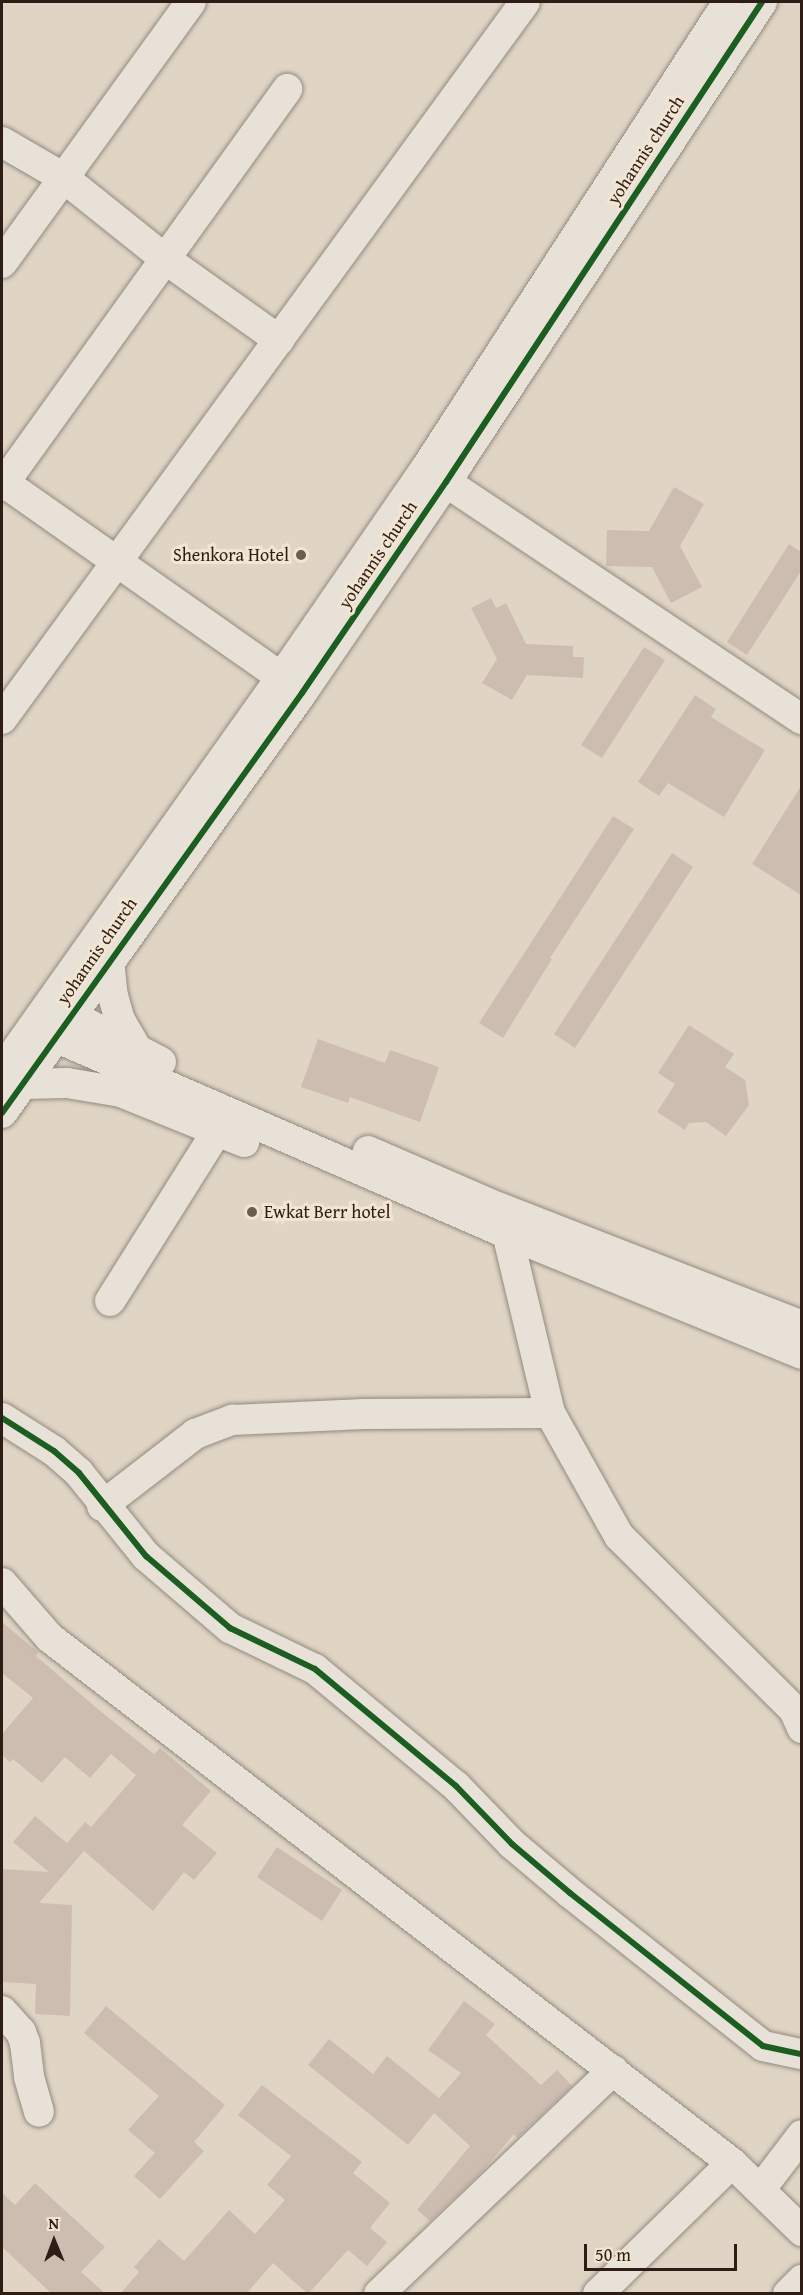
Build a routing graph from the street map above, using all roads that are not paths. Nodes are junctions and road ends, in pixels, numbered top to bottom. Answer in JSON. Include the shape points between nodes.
{"nodes":[{"id":1,"x":191,"y":2,"type":"edge"},
{"id":2,"x":525,"y":2,"type":"edge"},
{"id":3,"x":728,"y":2,"type":"edge"},
{"id":4,"x":762,"y":2,"type":"edge"},
{"id":5,"x":287,"y":89,"type":"dead end"},
{"id":6,"x":2,"y":142,"type":"edge"},
{"id":7,"x":64,"y":178,"type":"junction"},
{"id":8,"x":165,"y":259,"type":"junction"},
{"id":9,"x":2,"y":262,"type":"edge"},
{"id":10,"x":279,"y":340,"type":"junction"},
{"id":11,"x":436,"y":475,"type":"junction"},
{"id":12,"x":2,"y":484,"type":"edge"},
{"id":13,"x":116,"y":561,"type":"junction"},
{"id":14,"x":292,"y":685,"type":"junction"},
{"id":15,"x":2,"y":718,"type":"edge"},
{"id":16,"x":801,"y":719,"type":"edge"},
{"id":17,"x":109,"y":960,"type":"junction"},
{"id":18,"x":52,"y":1020,"type":"junction"},
{"id":19,"x":140,"y":1054,"type":"junction"},
{"id":20,"x":12,"y":1077,"type":"edge"},
{"id":21,"x":2,"y":1113,"type":"edge"},
{"id":22,"x":217,"y":1131,"type":"junction"},
{"id":23,"x":506,"y":1232,"type":"junction"},
{"id":24,"x":110,"y":1301,"type":"dead end"},
{"id":25,"x":801,"y":1326,"type":"edge"},
{"id":26,"x":801,"y":1354,"type":"edge"},
{"id":27,"x":550,"y":1413,"type":"junction"},
{"id":28,"x":2,"y":1419,"type":"edge"},
{"id":29,"x":102,"y":1506,"type":"junction"},
{"id":30,"x":2,"y":1583,"type":"edge"},
{"id":31,"x":799,"y":1716,"type":"edge"},
{"id":32,"x":2,"y":2011,"type":"edge"},
{"id":33,"x":801,"y":2055,"type":"edge"},
{"id":34,"x":613,"y":2070,"type":"junction"},
{"id":35,"x":39,"y":2112,"type":"dead end"},
{"id":36,"x":801,"y":2135,"type":"edge"},
{"id":37,"x":732,"y":2163,"type":"junction"},
{"id":38,"x":760,"y":2190,"type":"junction"},
{"id":39,"x":801,"y":2232,"type":"edge"},
{"id":40,"x":801,"y":2280,"type":"edge"},
{"id":41,"x":379,"y":2294,"type":"edge"},
{"id":42,"x":598,"y":2294,"type":"edge"},
{"id":43,"x":788,"y":2294,"type":"edge"}],
"edges":[{"from":1,"to":7,"type":"street"},
{"from":2,"to":10,"type":"street"},
{"from":3,"to":11,"type":"street"},
{"from":4,"to":11,"type":"street","name":"yohannis church"},
{"from":5,"to":8,"type":"street"},
{"from":6,"to":7,"type":"street"},
{"from":7,"to":8,"type":"street"},
{"from":7,"to":9,"type":"street"},
{"from":8,"to":10,"type":"street"},
{"from":8,"to":12,"type":"street"},
{"from":10,"to":13,"type":"street"},
{"from":11,"to":14,"type":"street"},
{"from":11,"to":16,"type":"street"},
{"from":12,"to":13,"type":"street"},
{"from":13,"to":14,"type":"street"},
{"from":13,"to":15,"type":"street"},
{"from":14,"to":17,"type":"street","name":"yohannis church"},
{"from":14,"to":18,"type":"street"},
{"from":17,"to":18,"type":"street","name":"yohannis church"},
{"from":17,"to":19,"type":"street","via":[[120,1020]]},
{"from":18,"to":19,"type":"street"},
{"from":18,"to":20,"type":"street"},
{"from":18,"to":23,"type":"street"},
{"from":19,"to":23,"type":"street"},
{"from":20,"to":21,"type":"street"},
{"from":20,"to":22,"type":"street","via":[[121,1092]]},
{"from":22,"to":23,"type":"street"},
{"from":22,"to":24,"type":"street"},
{"from":23,"to":25,"type":"street"},
{"from":23,"to":26,"type":"street"},
{"from":23,"to":27,"type":"street"},
{"from":27,"to":29,"type":"street","via":[[364,1414],[232,1420],[195,1434]]},
{"from":27,"to":31,"type":"street","via":[[619,1536]]},
{"from":28,"to":29,"type":"street","via":[[54,1451],[79,1473]]},
{"from":29,"to":33,"type":"street","via":[[146,1556],[230,1628],[315,1669],[456,1786],[512,1844],[606,1922],[763,2046]]},
{"from":30,"to":34,"type":"street","via":[[50,1638]]},
{"from":32,"to":35,"type":"street","via":[[21,2032],[28,2077]]},
{"from":34,"to":37,"type":"street"},
{"from":34,"to":41,"type":"street"},
{"from":36,"to":38,"type":"street"},
{"from":37,"to":38,"type":"street"},
{"from":37,"to":42,"type":"street"},
{"from":38,"to":39,"type":"street"},
{"from":40,"to":43,"type":"street"}]}
